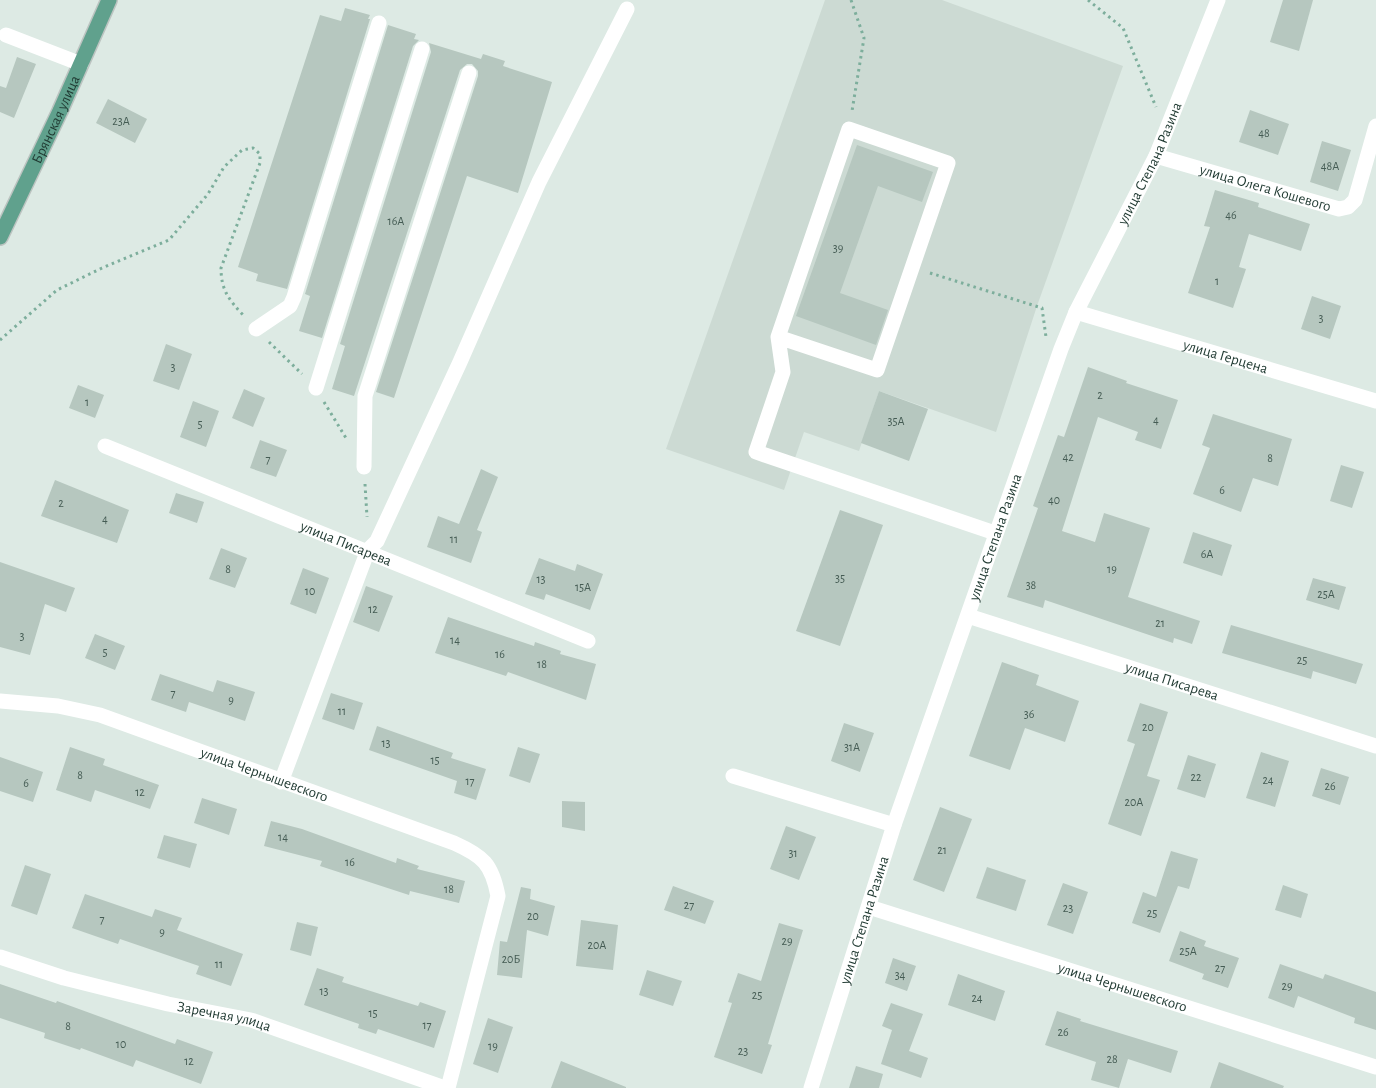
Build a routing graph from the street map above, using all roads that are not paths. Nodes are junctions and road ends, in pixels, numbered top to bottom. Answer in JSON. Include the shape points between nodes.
{"nodes":[{"id":1,"x":109,"y":0,"type":"edge"},
{"id":2,"x":1218,"y":0,"type":"edge"},
{"id":3,"x":626,"y":8,"type":"dead end"},
{"id":4,"x":380,"y":23,"type":"dead end"},
{"id":5,"x":6,"y":35,"type":"dead end"},
{"id":6,"x":422,"y":49,"type":"dead end"},
{"id":7,"x":81,"y":64,"type":"junction"},
{"id":8,"x":469,"y":72,"type":"dead end"},
{"id":9,"x":1376,"y":126,"type":"edge"},
{"id":10,"x":1156,"y":156,"type":"junction"},
{"id":11,"x":1,"y":232,"type":"edge"},
{"id":12,"x":1076,"y":312,"type":"junction"},
{"id":13,"x":256,"y":329,"type":"dead end"},
{"id":14,"x":778,"y":336,"type":"junction"},
{"id":15,"x":316,"y":388,"type":"dead end"},
{"id":16,"x":1376,"y":401,"type":"edge"},
{"id":17,"x":105,"y":446,"type":"dead end"},
{"id":18,"x":364,"y":467,"type":"road end"},
{"id":19,"x":995,"y":533,"type":"junction"},
{"id":20,"x":372,"y":546,"type":"junction"},
{"id":21,"x":968,"y":616,"type":"junction"},
{"id":22,"x":588,"y":641,"type":"dead end"},
{"id":23,"x":0,"y":701,"type":"edge"},
{"id":24,"x":1376,"y":746,"type":"edge"},
{"id":25,"x":733,"y":776,"type":"dead end"},
{"id":26,"x":281,"y":782,"type":"junction"},
{"id":27,"x":894,"y":826,"type":"junction"},
{"id":28,"x":870,"y":907,"type":"junction"},
{"id":29,"x":0,"y":957,"type":"edge"},
{"id":30,"x":1376,"y":1067,"type":"edge"},
{"id":31,"x":446,"y":1088,"type":"edge"},
{"id":32,"x":811,"y":1088,"type":"edge"}],
"edges":[{"from":1,"to":7,"type":"main road","name":"Брянская улица"},
{"from":2,"to":10,"type":"street","name":"улица Степана Разина"},
{"from":3,"to":20,"type":"street","via":[[539,182],[460,362]]},
{"from":4,"to":13,"type":"street","via":[[294,297],[290,306]]},
{"from":5,"to":7,"type":"street"},
{"from":6,"to":15,"type":"street"},
{"from":7,"to":11,"type":"main road","name":"Брянская улица"},
{"from":8,"to":18,"type":"street","via":[[365,396]]},
{"from":9,"to":10,"type":"street","name":"улица Олега Кошевого","via":[[1355,200],[1348,208],[1339,209]]},
{"from":10,"to":12,"type":"street","name":"улица Степана Разина"},
{"from":12,"to":16,"type":"street","name":"улица Герцена"},
{"from":12,"to":19,"type":"street","name":"улица Степана Разина"},
{"from":14,"to":14,"type":"street","via":[[877,370],[948,163],[849,129]]},
{"from":14,"to":19,"type":"street","via":[[783,372],[756,452]]},
{"from":17,"to":20,"type":"street","name":"улица Писарева"},
{"from":19,"to":21,"type":"street","name":"улица Степана Разина"},
{"from":20,"to":22,"type":"street","name":"улица Писарева"},
{"from":20,"to":26,"type":"street"},
{"from":21,"to":24,"type":"street","name":"улица Писарева"},
{"from":21,"to":27,"type":"street","name":"улица Степана Разина"},
{"from":23,"to":26,"type":"street","name":"улица Чернышевского","via":[[58,706],[100,715]]},
{"from":25,"to":27,"type":"street"},
{"from":26,"to":31,"type":"street","name":"улица Чернышевского","via":[[472,851],[487,863],[494,876],[498,896]]},
{"from":27,"to":28,"type":"street","name":"улица Степана Разина"},
{"from":28,"to":30,"type":"street","name":"улица Чернышевского"},
{"from":28,"to":32,"type":"street","name":"улица Степана Разина"},
{"from":29,"to":31,"type":"street","name":"Заречная улица","via":[[83,983],[251,1020]]}]}
